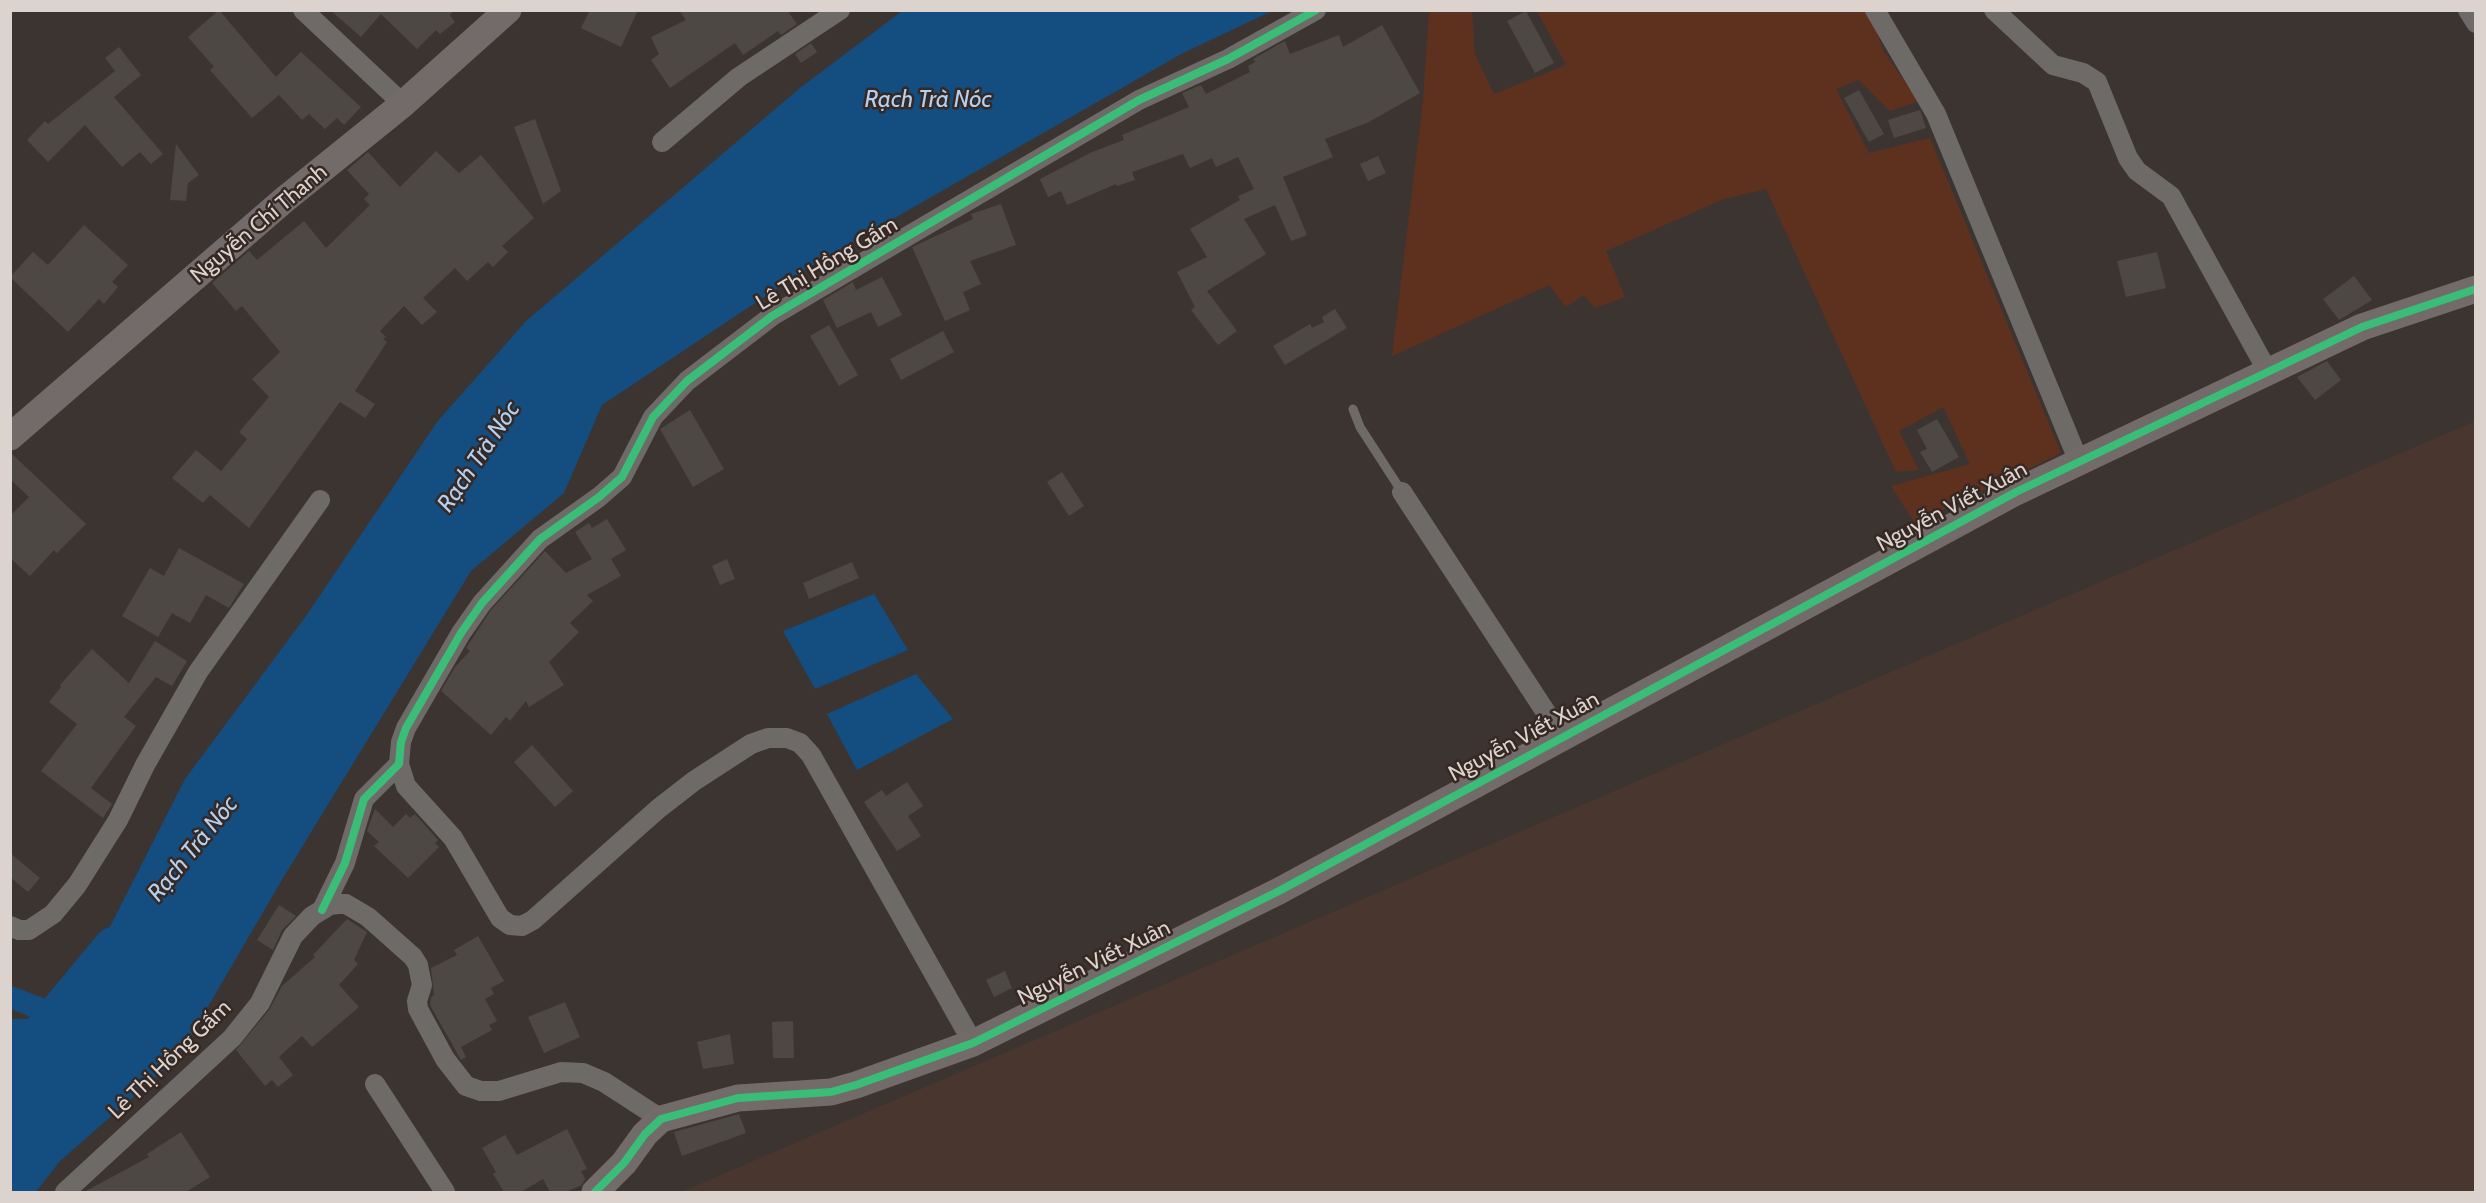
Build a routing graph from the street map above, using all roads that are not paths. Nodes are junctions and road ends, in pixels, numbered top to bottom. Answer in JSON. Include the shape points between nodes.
{"nodes":[{"id":1,"x":303,"y":10,"type":"edge"},
{"id":2,"x":508,"y":10,"type":"edge"},
{"id":3,"x":840,"y":10,"type":"edge"},
{"id":4,"x":1316,"y":10,"type":"edge"},
{"id":5,"x":1875,"y":10,"type":"edge"},
{"id":6,"x":1994,"y":10,"type":"edge"},
{"id":7,"x":2468,"y":10,"type":"edge"},
{"id":8,"x":2475,"y":23,"type":"edge"},
{"id":9,"x":404,"y":105,"type":"junction"},
{"id":10,"x":662,"y":142,"type":"dead end"},
{"id":11,"x":2475,"y":289,"type":"edge"},
{"id":12,"x":2268,"y":372,"type":"junction"},
{"id":13,"x":1353,"y":410,"type":"dead end"},
{"id":14,"x":10,"y":437,"type":"edge"},
{"id":15,"x":2079,"y":462,"type":"junction"},
{"id":16,"x":1402,"y":492,"type":"joint"},
{"id":17,"x":320,"y":500,"type":"dead end"},
{"id":18,"x":1562,"y":737,"type":"junction"},
{"id":19,"x":399,"y":764,"type":"junction"},
{"id":20,"x":322,"y":910,"type":"junction"},
{"id":21,"x":10,"y":926,"type":"edge"},
{"id":22,"x":973,"y":1043,"type":"junction"},
{"id":23,"x":375,"y":1084,"type":"dead end"},
{"id":24,"x":661,"y":1119,"type":"junction"},
{"id":25,"x":65,"y":1192,"type":"edge"},
{"id":26,"x":445,"y":1192,"type":"edge"},
{"id":27,"x":595,"y":1192,"type":"edge"}],
"edges":[{"from":1,"to":9,"type":"street"},
{"from":2,"to":9,"type":"street","name":"Nguyễn Chí Thanh"},
{"from":3,"to":10,"type":"street","via":[[739,77]]},
{"from":4,"to":19,"type":"street","name":"Lê Thị Hồng Gấm","via":[[1228,59],[1139,100],[772,316],[687,381],[653,417],[622,477],[540,539],[482,603],[423,694],[401,742]]},
{"from":5,"to":15,"type":"street","via":[[1936,114]]},
{"from":6,"to":12,"type":"street","via":[[2053,65],[2084,73],[2097,82],[2128,158],[2137,171],[2171,196]]},
{"from":7,"to":8,"type":"street"},
{"from":9,"to":14,"type":"street","name":"Nguyễn Chí Thanh","via":[[284,200]]},
{"from":11,"to":12,"type":"street","name":"Nguyễn Viết Xuân","via":[[2362,327]]},
{"from":12,"to":15,"type":"street","name":"Nguyễn Viết Xuân"},
{"from":13,"to":16,"type":"lane"},
{"from":15,"to":18,"type":"street","name":"Nguyễn Viết Xuân","via":[[2016,492]]},
{"from":16,"to":18,"type":"street"},
{"from":17,"to":21,"type":"street","via":[[198,672],[118,820],[77,885],[53,914],[29,930]]},
{"from":18,"to":22,"type":"street","name":"Nguyễn Viết Xuân","via":[[1279,891]]},
{"from":19,"to":20,"type":"street","name":"Lê Thị Hồng Gấm","via":[[364,799],[345,863]]},
{"from":19,"to":22,"type":"street","via":[[406,786],[453,838],[500,918],[510,925],[522,926],[693,782],[751,744],[768,738],[800,743],[811,755]]},
{"from":20,"to":24,"type":"street","via":[[346,904],[368,917],[413,957],[422,985],[418,1010],[465,1086],[499,1091],[561,1072],[583,1073]]},
{"from":20,"to":25,"type":"street","name":"Lê Thị Hồng Gấm","via":[[293,936],[260,1003],[232,1038]]},
{"from":22,"to":24,"type":"street","name":"Nguyễn Viết Xuân","via":[[856,1086],[831,1092],[738,1098]]},
{"from":23,"to":26,"type":"street"},
{"from":24,"to":27,"type":"street"}]}
